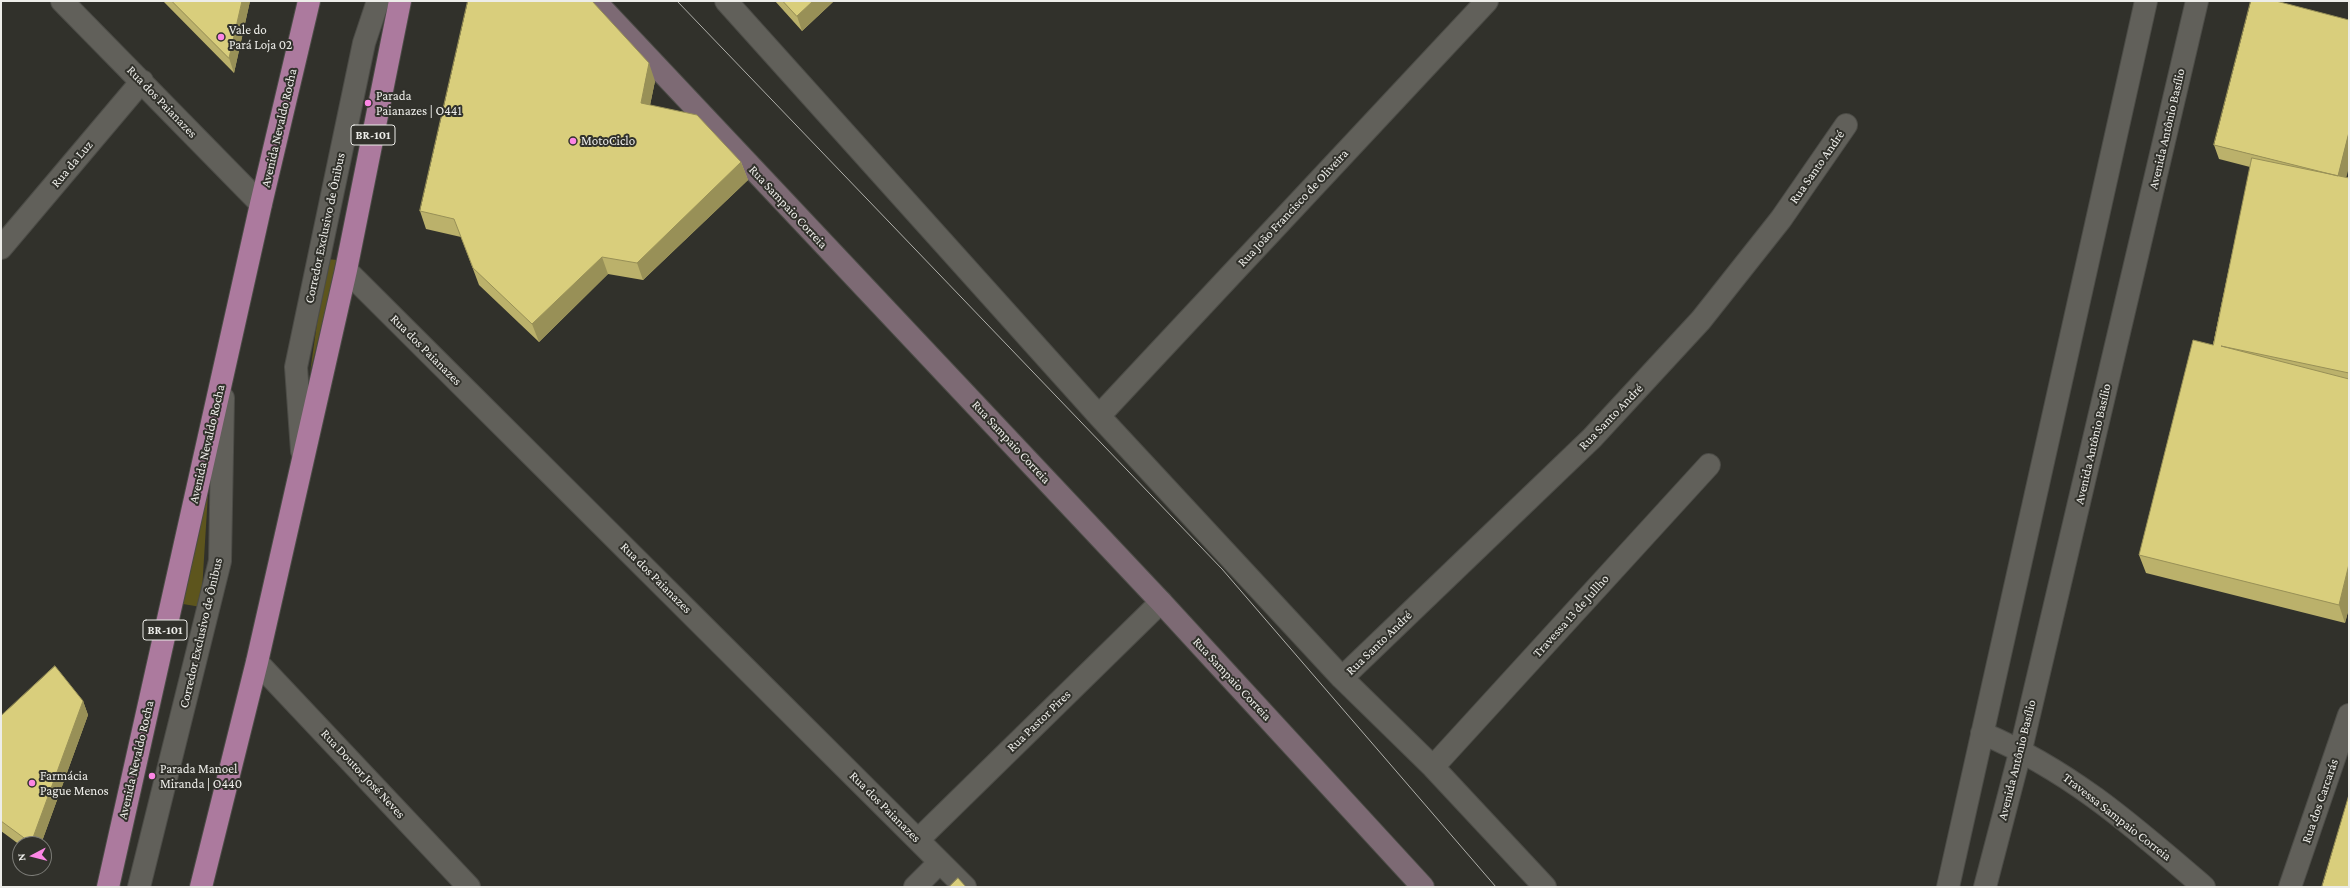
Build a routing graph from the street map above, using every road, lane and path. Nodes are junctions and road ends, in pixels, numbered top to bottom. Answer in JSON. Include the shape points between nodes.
{"nodes":[{"id":1,"x":62,"y":1,"type":"edge"},
{"id":2,"x":310,"y":1,"type":"edge"},
{"id":3,"x":378,"y":1,"type":"edge"},
{"id":4,"x":400,"y":1,"type":"edge"},
{"id":5,"x":595,"y":1,"type":"edge"},
{"id":6,"x":726,"y":1,"type":"edge"},
{"id":7,"x":1487,"y":1,"type":"edge"},
{"id":8,"x":2146,"y":1,"type":"edge"},
{"id":9,"x":2197,"y":1,"type":"edge"},
{"id":10,"x":142,"y":81,"type":"junction"},
{"id":11,"x":1846,"y":126,"type":"dead end"},
{"id":12,"x":261,"y":204,"type":"junction"},
{"id":13,"x":1,"y":248,"type":"edge"},
{"id":14,"x":346,"y":270,"type":"junction"},
{"id":15,"x":223,"y":373,"type":"junction"},
{"id":16,"x":1099,"y":416,"type":"junction"},
{"id":17,"x":303,"y":458,"type":"junction"},
{"id":18,"x":1709,"y":465,"type":"dead end"},
{"id":19,"x":1161,"y":602,"type":"junction"},
{"id":20,"x":256,"y":662,"type":"junction"},
{"id":21,"x":1342,"y":678,"type":"junction"},
{"id":22,"x":2349,"y":715,"type":"edge"},
{"id":23,"x":1982,"y":733,"type":"junction"},
{"id":24,"x":2021,"y":749,"type":"junction"},
{"id":25,"x":1433,"y":767,"type":"junction"},
{"id":26,"x":918,"y":840,"type":"junction"},
{"id":27,"x":940,"y":862,"type":"junction"},
{"id":28,"x":108,"y":887,"type":"edge"},
{"id":29,"x":139,"y":887,"type":"edge"},
{"id":30,"x":201,"y":887,"type":"edge"},
{"id":31,"x":469,"y":887,"type":"edge"},
{"id":32,"x":915,"y":887,"type":"edge"},
{"id":33,"x":965,"y":887,"type":"edge"},
{"id":34,"x":1423,"y":887,"type":"edge"},
{"id":35,"x":1545,"y":887,"type":"edge"},
{"id":36,"x":1948,"y":887,"type":"edge"},
{"id":37,"x":1985,"y":887,"type":"edge"},
{"id":38,"x":2204,"y":887,"type":"edge"},
{"id":39,"x":2290,"y":887,"type":"edge"}],
"edges":[{"from":1,"to":10,"type":"street","name":"Rua dos Paianazes"},
{"from":2,"to":12,"type":"highway","name":"Avenida Nevaldo Rocha","number":"BR-101"},
{"from":3,"to":17,"type":"street","name":"Corredor Exclusivo de Ônibus","via":[[364,43],[296,367]]},
{"from":4,"to":14,"type":"highway","number":"BR-101"},
{"from":5,"to":19,"type":"main road","name":"Rua Sampaio Correia"},
{"from":6,"to":16,"type":"street"},
{"from":7,"to":16,"type":"street","name":"Rua João Francisco de Oliveira"},
{"from":8,"to":23,"type":"street"},
{"from":9,"to":24,"type":"street","name":"Avenida Antônio Basílio"},
{"from":10,"to":12,"type":"street","name":"Rua dos Paianazes"},
{"from":10,"to":13,"type":"street","name":"Rua da Luz"},
{"from":11,"to":21,"type":"street","name":"Rua Santo André","via":[[1781,219],[1701,320],[1592,438]]},
{"from":12,"to":15,"type":"highway","name":"Avenida Nevaldo Rocha","number":"BR-101"},
{"from":14,"to":17,"type":"highway","number":"BR-101"},
{"from":14,"to":26,"type":"street","name":"Rua dos Paianazes"},
{"from":15,"to":28,"type":"highway","name":"Avenida Nevaldo Rocha","number":"BR-101"},
{"from":15,"to":29,"type":"street","name":"Corredor Exclusivo de Ônibus","via":[[220,561]]},
{"from":16,"to":21,"type":"street"},
{"from":17,"to":20,"type":"highway","number":"BR-101"},
{"from":18,"to":25,"type":"street","name":"Travessa 13 de Jullho"},
{"from":19,"to":26,"type":"street","name":"Rua Pastor Pires"},
{"from":19,"to":34,"type":"main road","name":"Rua Sampaio Correia"},
{"from":20,"to":30,"type":"highway","number":"BR-101"},
{"from":20,"to":31,"type":"street","name":"Rua Doutor José Neves"},
{"from":21,"to":25,"type":"street"},
{"from":22,"to":39,"type":"street","name":"Rua dos Carcarás"},
{"from":23,"to":24,"type":"street","name":"Travessa Sampaio Correia"},
{"from":23,"to":36,"type":"street"},
{"from":24,"to":37,"type":"street","name":"Avenida Antônio Basílio"},
{"from":24,"to":38,"type":"street","name":"Travessa Sampaio Correia","via":[[2064,774],[2104,803]]},
{"from":25,"to":35,"type":"street"},
{"from":26,"to":27,"type":"street","name":"Rua dos Paianazes"},
{"from":27,"to":32,"type":"street"},
{"from":27,"to":33,"type":"street","name":"Rua dos Paianazes"}]}
